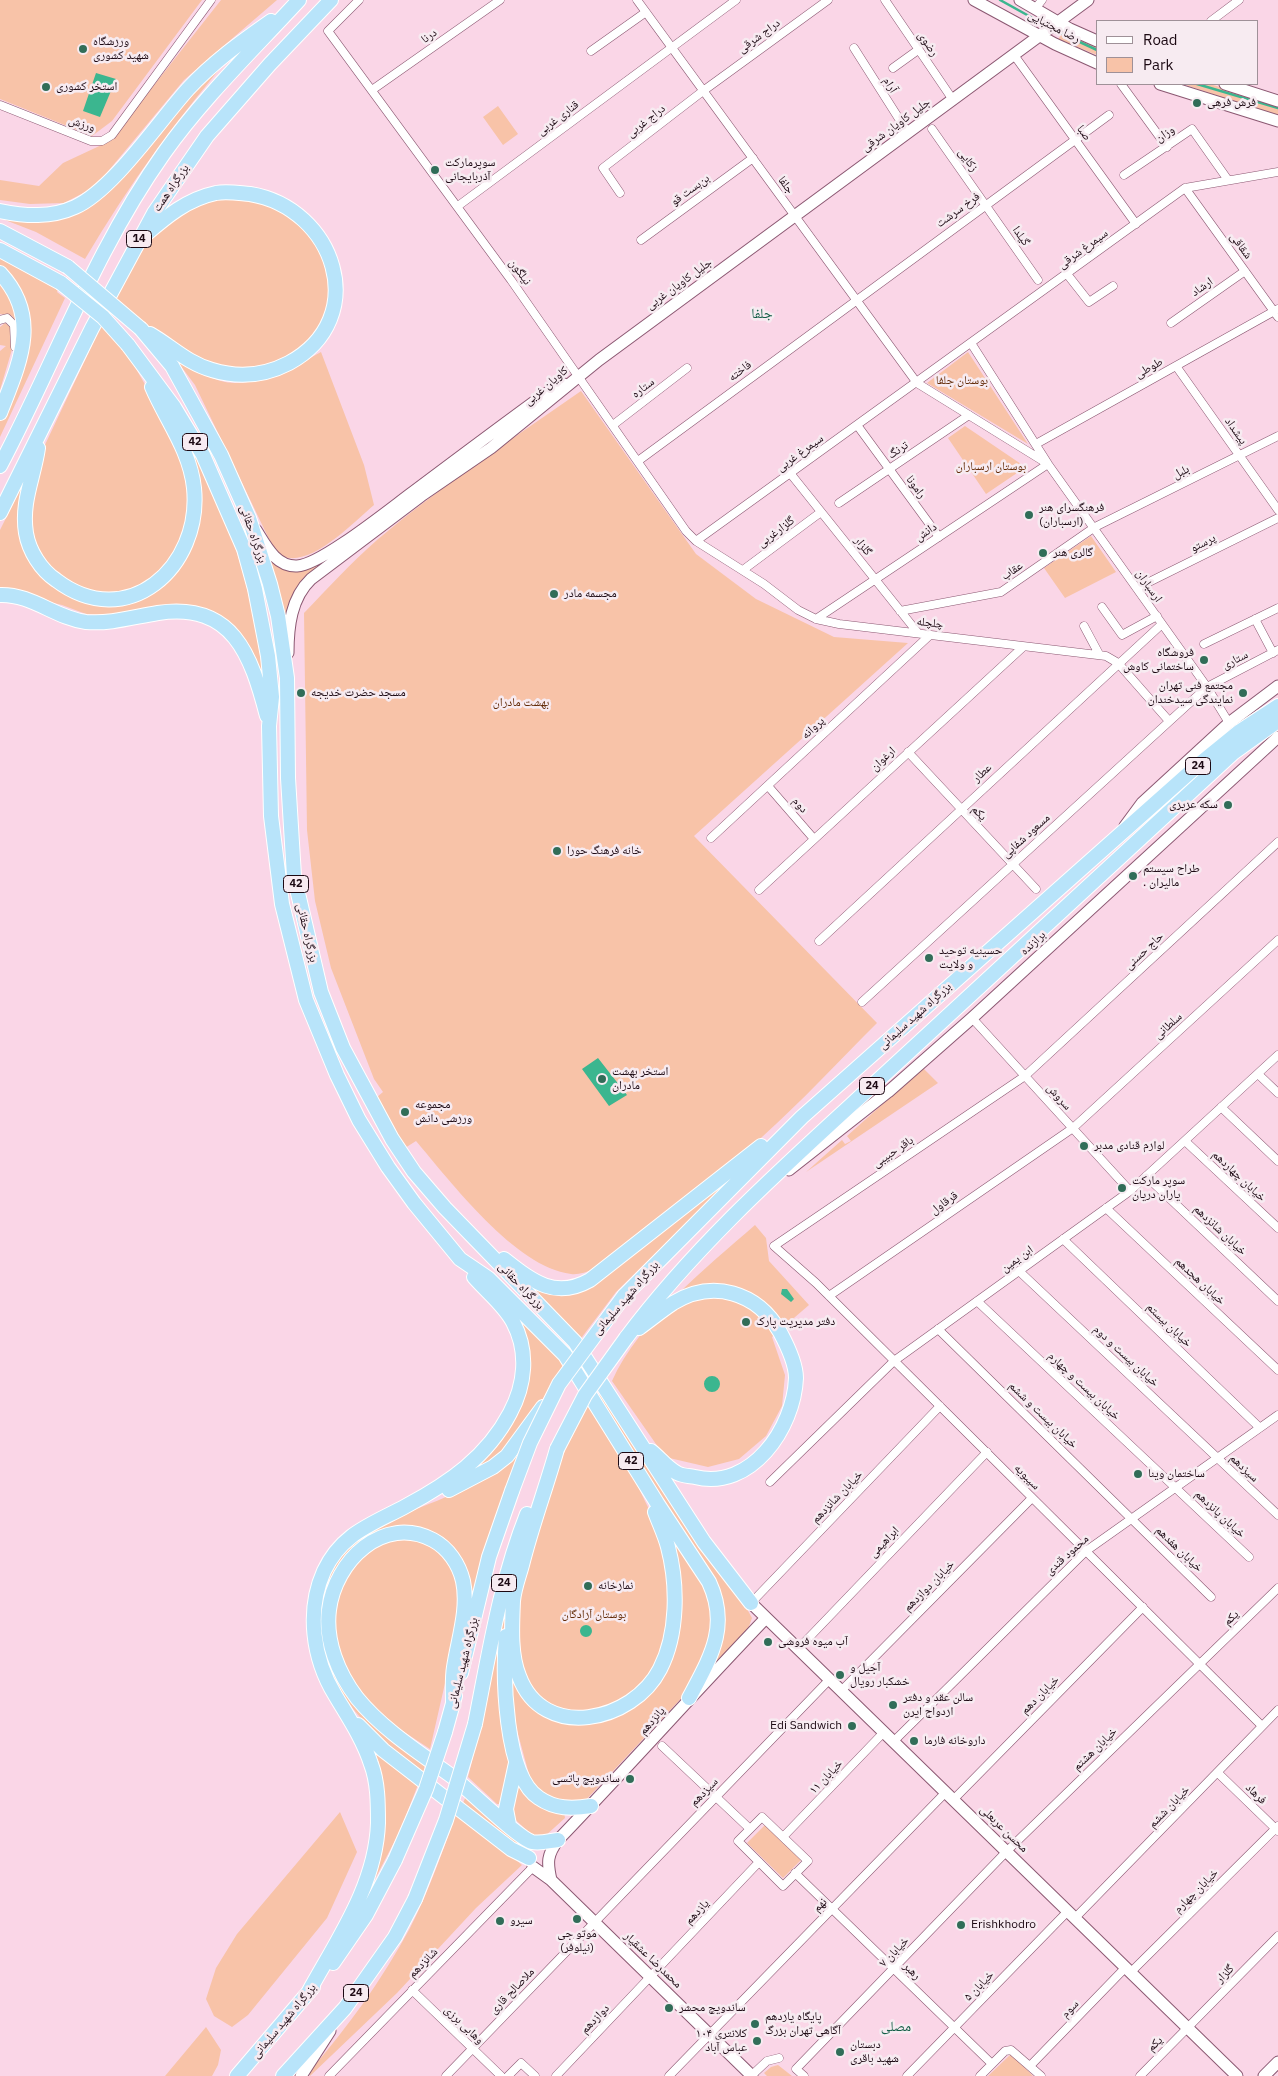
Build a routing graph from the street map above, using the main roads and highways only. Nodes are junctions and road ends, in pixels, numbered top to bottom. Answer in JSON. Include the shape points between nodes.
{"nodes":[{"id":1,"x":331,"y":0,"type":"edge"},
{"id":2,"x":974,"y":0,"type":"edge"},
{"id":3,"x":1020,"y":0,"type":"edge"},
{"id":4,"x":1088,"y":0,"type":"edge"},
{"id":5,"x":299,"y":1,"type":"edge"},
{"id":6,"x":1038,"y":4,"type":"edge"},
{"id":7,"x":1058,"y":22,"type":"junction"},
{"id":8,"x":1040,"y":36,"type":"junction"},
{"id":9,"x":1096,"y":41,"type":"edge"},
{"id":10,"x":1096,"y":63,"type":"edge"},
{"id":11,"x":1163,"y":85,"type":"edge"},
{"id":12,"x":1228,"y":85,"type":"edge"},
{"id":13,"x":1278,"y":101,"type":"edge"},
{"id":14,"x":1278,"y":121,"type":"edge"},
{"id":15,"x":0,"y":211,"type":"edge"},
{"id":16,"x":795,"y":216,"type":"joint"},
{"id":17,"x":0,"y":231,"type":"edge"},
{"id":18,"x":138,"y":240,"type":"junction"},
{"id":19,"x":0,"y":250,"type":"edge"},
{"id":20,"x":0,"y":273,"type":"edge"},
{"id":21,"x":140,"y":329,"type":"junction"},
{"id":22,"x":141,"y":360,"type":"junction"},
{"id":23,"x":580,"y":376,"type":"joint"},
{"id":24,"x":0,"y":413,"type":"edge"},
{"id":25,"x":40,"y":432,"type":"junction"},
{"id":26,"x":0,"y":466,"type":"edge"},
{"id":27,"x":0,"y":513,"type":"edge"},
{"id":28,"x":249,"y":518,"type":"junction"},
{"id":29,"x":360,"y":536,"type":"junction"},
{"id":30,"x":0,"y":595,"type":"edge"},
{"id":31,"x":287,"y":678,"type":"junction"},
{"id":32,"x":1278,"y":686,"type":"edge"},
{"id":33,"x":1278,"y":706,"type":"edge"},
{"id":34,"x":1278,"y":721,"type":"edge"},
{"id":35,"x":269,"y":726,"type":"junction"},
{"id":36,"x":1278,"y":737,"type":"edge"},
{"id":37,"x":1122,"y":831,"type":"junction"},
{"id":38,"x":802,"y":1117,"type":"junction"},
{"id":39,"x":752,"y":1199,"type":"junction"},
{"id":40,"x":468,"y":1231,"type":"junction"},
{"id":41,"x":460,"y":1258,"type":"junction"},
{"id":42,"x":626,"y":1338,"type":"junction"},
{"id":43,"x":559,"y":1384,"type":"junction"},
{"id":44,"x":642,"y":1444,"type":"junction"},
{"id":45,"x":558,"y":1449,"type":"junction"},
{"id":46,"x":639,"y":1475,"type":"junction"},
{"id":47,"x":408,"y":1506,"type":"junction"},
{"id":48,"x":513,"y":1599,"type":"junction"},
{"id":49,"x":751,"y":1603,"type":"joint"},
{"id":50,"x":765,"y":1619,"type":"junction"},
{"id":51,"x":689,"y":1698,"type":"junction"},
{"id":52,"x":453,"y":1705,"type":"junction"},
{"id":53,"x":346,"y":1711,"type":"junction"},
{"id":54,"x":516,"y":1763,"type":"junction"},
{"id":55,"x":591,"y":1806,"type":"junction"},
{"id":56,"x":509,"y":1825,"type":"junction"},
{"id":57,"x":523,"y":1838,"type":"junction"},
{"id":58,"x":558,"y":1840,"type":"junction"},
{"id":59,"x":531,"y":1862,"type":"junction"},
{"id":60,"x":551,"y":1880,"type":"junction"},
{"id":61,"x":308,"y":1993,"type":"junction"},
{"id":62,"x":345,"y":2008,"type":"junction"},
{"id":63,"x":1278,"y":2062,"type":"edge"},
{"id":64,"x":237,"y":2076,"type":"edge"},
{"id":65,"x":283,"y":2076,"type":"edge"},
{"id":66,"x":301,"y":2076,"type":"edge"},
{"id":67,"x":751,"y":2076,"type":"edge"},
{"id":68,"x":1237,"y":2076,"type":"edge"},
{"id":69,"x":1264,"y":2076,"type":"edge"}],
"edges":[{"from":1,"to":18,"type":"highway","name":"بزرگراه همت","number":"14","via":[[208,136]]},
{"from":2,"to":8,"type":"main road","name":"رضا مجتبایی"},
{"from":3,"to":6,"type":"main road","name":"رضا مجتبایی"},
{"from":4,"to":7,"type":"main road","name":"جلیل کاویان شرقی"},
{"from":5,"to":15,"type":"highway","via":[[211,66],[87,201],[58,213],[30,216]]},
{"from":5,"to":26,"type":"highway","name":"بزرگراه همت","number":"14","via":[[200,106],[131,204],[93,270]]},
{"from":6,"to":7,"type":"main road","name":"رضا مجتبایی"},
{"from":7,"to":8,"type":"main road","name":"جلیل کاویان شرقی"},
{"from":7,"to":9,"type":"main road","name":"رضا مجتبایی"},
{"from":8,"to":10,"type":"main road","name":"رضا مجتبایی"},
{"from":8,"to":16,"type":"main road","name":"جلیل کاویان شرقی"},
{"from":11,"to":14,"type":"main road"},
{"from":12,"to":13,"type":"main road"},
{"from":16,"to":23,"type":"main road","name":"جلیل کاویان غربی"},
{"from":17,"to":21,"type":"highway","name":"بزرگراه حقانی","number":"42","bridge":true,"via":[[68,267]]},
{"from":18,"to":21,"type":"highway","via":[[172,212],[202,197],[232,192],[264,196],[287,206],[314,230],[330,258],[336,288],[334,308],[308,350],[280,368],[264,373],[234,375],[202,367]]},
{"from":18,"to":25,"type":"highway","name":"بزرگراه همت","number":"14"},
{"from":19,"to":22,"type":"highway","number":"42","bridge":true,"via":[[61,283],[103,317]]},
{"from":20,"to":24,"type":"highway","via":[[17,299],[24,336],[20,363]]},
{"from":21,"to":28,"type":"highway","name":"بزرگراه حقانی","number":"42","via":[[172,366],[194,403]]},
{"from":22,"to":25,"type":"highway","via":[[182,444],[193,477],[195,503],[194,520],[182,555],[153,586],[120,598],[96,599],[76,594],[40,565],[31,549],[25,516],[26,493]]},
{"from":22,"to":35,"type":"highway","name":"بزرگراه حقانی","number":"42","via":[[203,455],[244,550],[268,656],[272,698]]},
{"from":23,"to":29,"type":"main road","name":"کاویان غربی","via":[[545,394]]},
{"from":25,"to":27,"type":"highway","name":"بزرگراه همت","number":"14"},
{"from":28,"to":29,"type":"main road","via":[[273,556],[290,565],[299,566]]},
{"from":28,"to":31,"type":"highway","name":"بزرگراه حقانی","number":"42","via":[[278,616]]},
{"from":29,"to":31,"type":"main road","via":[[311,579],[298,595],[290,625]]},
{"from":30,"to":35,"type":"highway","via":[[24,598],[83,621],[112,622],[170,612],[208,617],[231,632],[246,652],[257,678]]},
{"from":31,"to":40,"type":"highway","name":"بزرگراه حقانی","number":"42","via":[[288,778],[294,876],[321,992],[352,1065],[392,1139],[427,1189]]},
{"from":32,"to":37,"type":"main road","via":[[1229,722],[1142,803]]},
{"from":33,"to":37,"type":"highway","name":"بزرگراه شهید سلیمانی","number":"24","via":[[1240,731]]},
{"from":34,"to":39,"type":"highway","name":"بزرگراه شهید سلیمانی","number":"24","via":[[1225,760]]},
{"from":35,"to":41,"type":"highway","name":"بزرگراه حقانی","number":"42","via":[[273,842],[282,904],[306,1000],[359,1120],[414,1203]]},
{"from":36,"to":39,"type":"main road","name":"برازنده","via":[[888,1092]]},
{"from":37,"to":38,"type":"highway","name":"بزرگراه شهید سلیمانی","number":"24"},
{"from":38,"to":40,"type":"highway","via":[[579,1286],[547,1287],[534,1281]]},
{"from":38,"to":43,"type":"highway","name":"بزرگراه شهید سلیمانی","number":"24","bridge":true,"via":[[624,1296]]},
{"from":39,"to":42,"type":"highway","name":"بزرگراه شهید سلیمانی","number":"24","via":[[657,1297]]},
{"from":40,"to":44,"type":"highway","name":"بزرگراه حقانی","number":"42","via":[[575,1342]]},
{"from":41,"to":46,"type":"highway","name":"بزرگراه حقانی","number":"42","via":[[488,1278],[565,1356]]},
{"from":41,"to":47,"type":"highway","via":[[513,1322],[522,1347],[523,1379],[510,1414],[487,1449],[458,1476]]},
{"from":42,"to":44,"type":"highway","via":[[674,1303],[698,1293],[725,1291],[745,1296],[760,1307],[776,1326],[789,1349],[796,1377],[792,1406],[778,1432],[761,1458],[734,1476],[706,1480],[677,1473]]},
{"from":42,"to":45,"type":"highway","name":"بزرگراه شهید سلیمانی","number":"24","bridge":true,"via":[[585,1395]]},
{"from":43,"to":47,"type":"highway","via":[[514,1448],[494,1467]]},
{"from":43,"to":52,"type":"highway","name":"بزرگراه شهید سلیمانی","number":"24","bridge":true,"via":[[530,1443],[489,1557]]},
{"from":44,"to":49,"type":"highway","name":"بزرگراه حقانی","number":"42","via":[[704,1542]]},
{"from":45,"to":48,"type":"highway","via":[[531,1529]]},
{"from":45,"to":62,"type":"highway","name":"بزرگراه شهید سلیمانی","number":"24","bridge":true,"via":[[531,1505],[505,1580],[475,1724],[446,1820],[415,1899],[395,1937]]},
{"from":46,"to":48,"type":"highway","via":[[668,1547],[674,1600],[668,1651],[645,1691],[629,1704],[602,1715],[572,1718],[547,1710],[523,1685],[516,1669]]},
{"from":46,"to":51,"type":"highway","name":"بزرگراه حقانی","number":"42","via":[[709,1582],[717,1601],[716,1643]]},
{"from":47,"to":53,"type":"highway","via":[[350,1535],[334,1553],[316,1595],[314,1619],[318,1655],[324,1674]]},
{"from":48,"to":54,"type":"highway","via":[[505,1656],[507,1700]]},
{"from":49,"to":50,"type":"main road","name":"محسن عربعلی"},
{"from":50,"to":51,"type":"main road","name":"پانزدهم"},
{"from":50,"to":68,"type":"main road","name":"محسن عربعلی","via":[[894,1740]]},
{"from":51,"to":55,"type":"main road","name":"پانزدهم"},
{"from":52,"to":56,"type":"highway","via":[[454,1670],[465,1596],[458,1567],[445,1548],[425,1536],[412,1532],[390,1533],[357,1552],[334,1587],[329,1611],[330,1642],[340,1670],[357,1698],[374,1716],[470,1790]]},
{"from":52,"to":61,"type":"highway","name":"بزرگراه شهید سلیمانی","number":"24","bridge":true,"via":[[426,1789],[395,1860],[366,1915]]},
{"from":53,"to":59,"type":"highway","via":[[395,1760]]},
{"from":53,"to":61,"type":"highway","via":[[372,1767],[378,1802],[377,1837],[371,1869],[362,1892]]},
{"from":54,"to":55,"type":"highway","via":[[537,1798],[570,1809]]},
{"from":54,"to":56,"type":"highway","via":[[506,1808]]},
{"from":55,"to":58,"type":"main road","name":"پانزدهم"},
{"from":56,"to":57,"type":"highway"},
{"from":57,"to":58,"type":"highway","via":[[540,1843]]},
{"from":57,"to":59,"type":"highway"},
{"from":58,"to":60,"type":"main road","name":"پانزدهم","via":[[547,1861]]},
{"from":59,"to":60,"type":"main road","name":"محمدرضا عشقیار"},
{"from":60,"to":67,"type":"main road","name":"محمدرضا عشقیار"},
{"from":61,"to":64,"type":"highway","name":"بزرگراه شهید سلیمانی","number":"24"},
{"from":62,"to":65,"type":"highway","name":"بزرگراه شهید سلیمانی","number":"24"},
{"from":62,"to":66,"type":"main road"},
{"from":63,"to":69,"type":"main road"}]}
